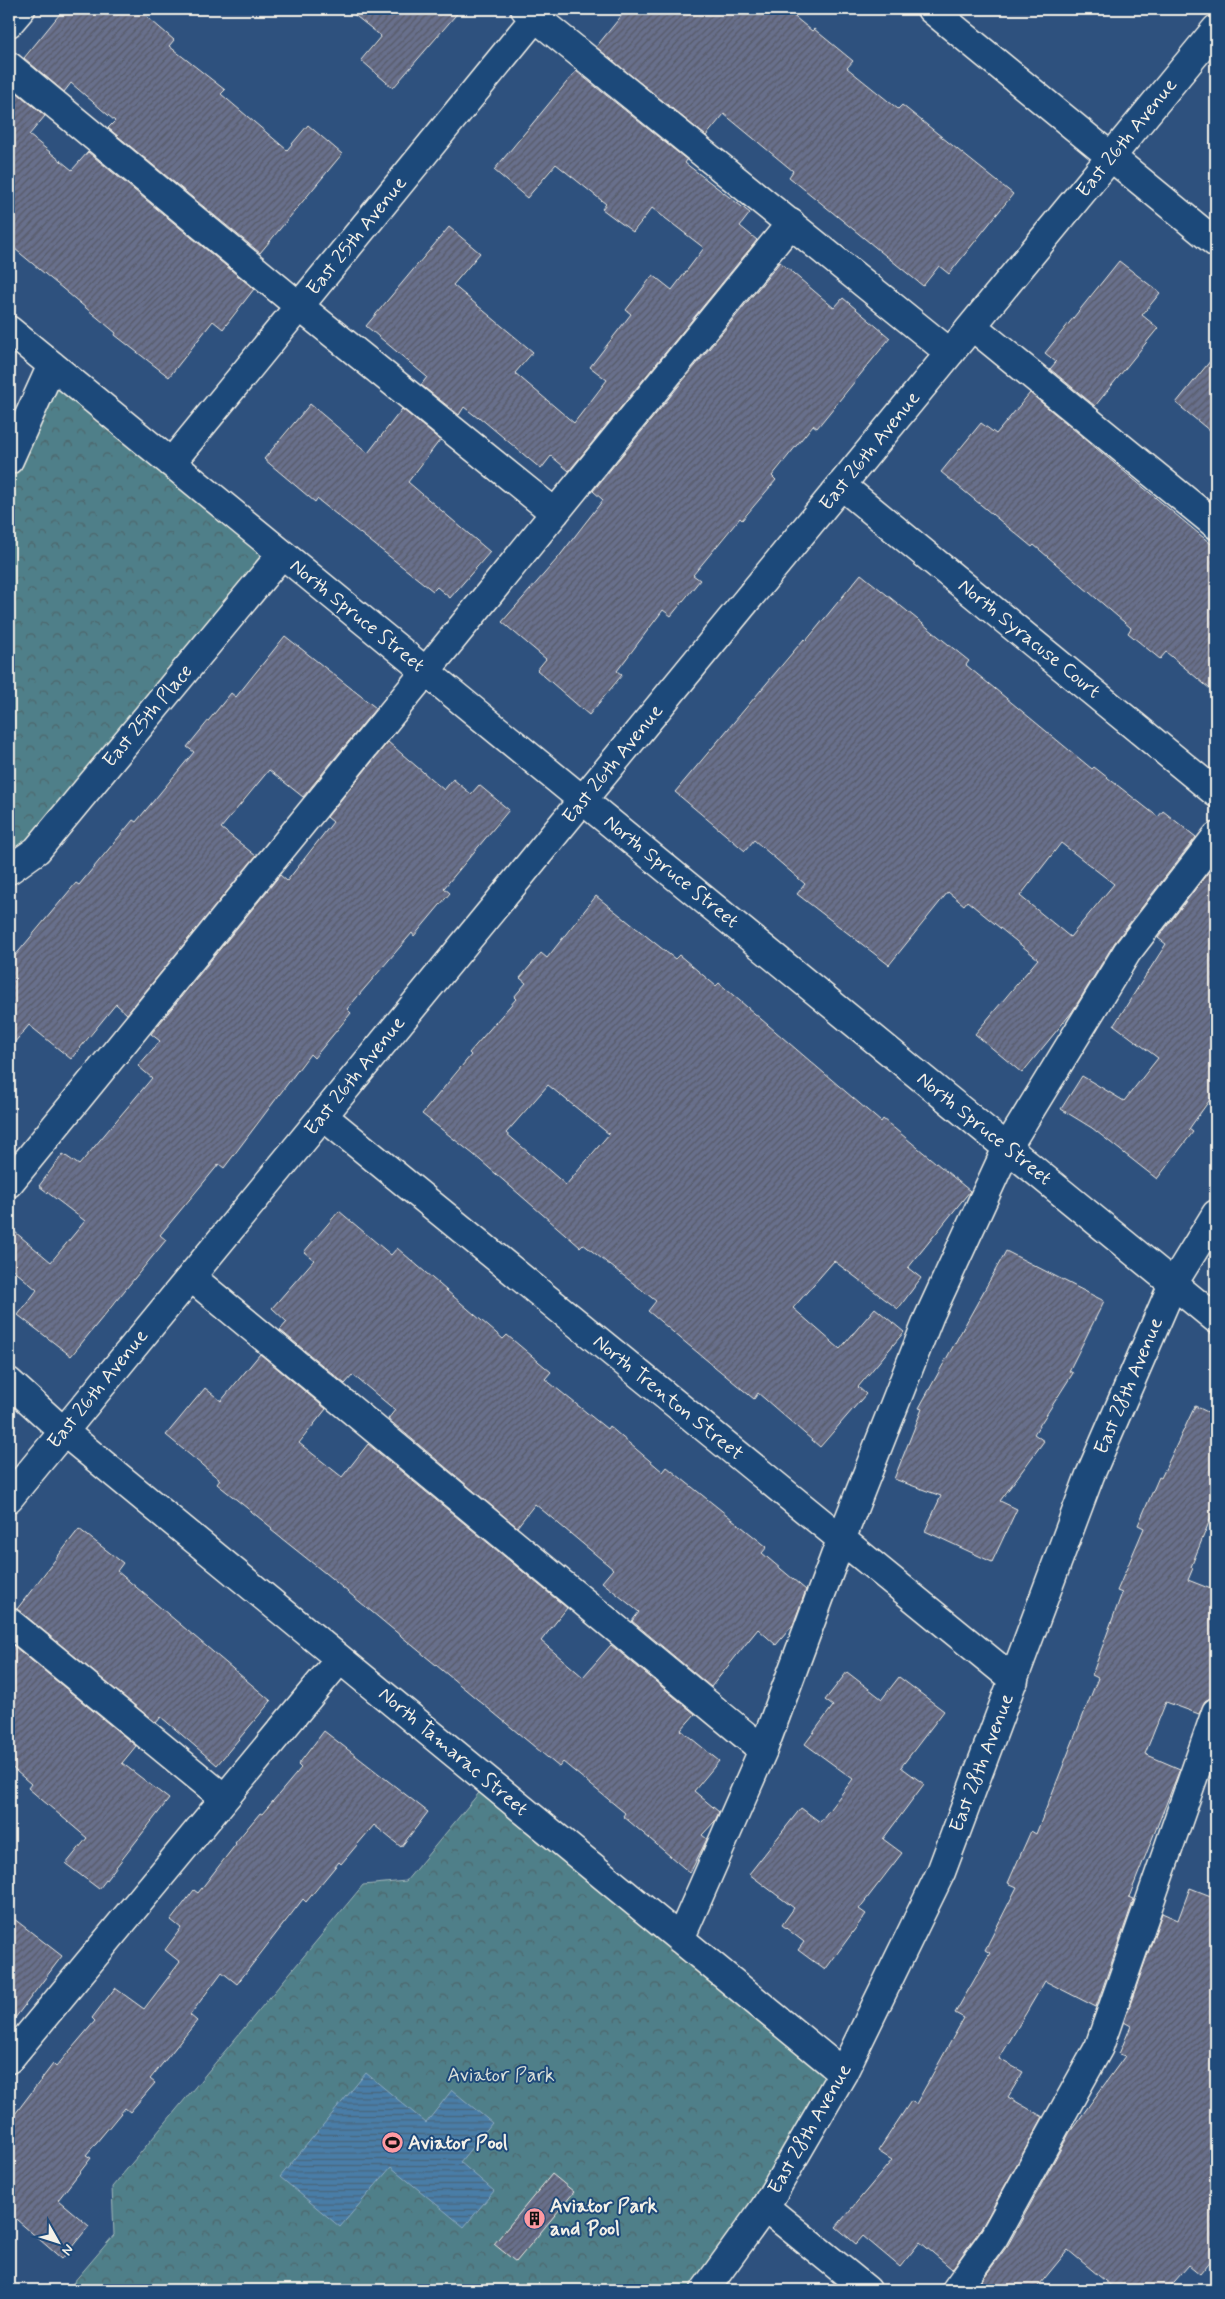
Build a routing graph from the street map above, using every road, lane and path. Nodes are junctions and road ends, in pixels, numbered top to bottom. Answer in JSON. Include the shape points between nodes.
{"nodes":[{"id":1,"x":21,"y":9,"type":"edge"},
{"id":2,"x":931,"y":9,"type":"edge"},
{"id":3,"x":534,"y":12,"type":"edge"},
{"id":4,"x":9,"y":23,"type":"edge"},
{"id":5,"x":1216,"y":30,"type":"edge"},
{"id":6,"x":9,"y":66,"type":"edge"},
{"id":7,"x":1111,"y":156,"type":"junction"},
{"id":8,"x":791,"y":224,"type":"junction"},
{"id":9,"x":1216,"y":243,"type":"edge"},
{"id":10,"x":299,"y":306,"type":"junction"},
{"id":11,"x":972,"y":326,"type":"junction"},
{"id":12,"x":9,"y":330,"type":"edge"},
{"id":13,"x":950,"y":353,"type":"junction"},
{"id":14,"x":52,"y":365,"type":"junction"},
{"id":15,"x":9,"y":460,"type":"edge"},
{"id":16,"x":171,"y":463,"type":"junction"},
{"id":17,"x":841,"y":485,"type":"junction"},
{"id":18,"x":555,"y":513,"type":"junction"},
{"id":19,"x":1216,"y":525,"type":"edge"},
{"id":20,"x":282,"y":554,"type":"junction"},
{"id":21,"x":426,"y":671,"type":"junction"},
{"id":22,"x":1216,"y":793,"type":"edge"},
{"id":23,"x":583,"y":800,"type":"junction"},
{"id":24,"x":1216,"y":837,"type":"edge"},
{"id":25,"x":9,"y":870,"type":"edge"},
{"id":26,"x":323,"y":1116,"type":"junction"},
{"id":27,"x":1008,"y":1148,"type":"junction"},
{"id":28,"x":9,"y":1183,"type":"edge"},
{"id":29,"x":1216,"y":1214,"type":"edge"},
{"id":30,"x":191,"y":1277,"type":"junction"},
{"id":31,"x":1173,"y":1284,"type":"junction"},
{"id":32,"x":1216,"y":1319,"type":"edge"},
{"id":33,"x":9,"y":1382,"type":"edge"},
{"id":34,"x":63,"y":1432,"type":"junction"},
{"id":35,"x":9,"y":1498,"type":"edge"},
{"id":36,"x":841,"y":1540,"type":"junction"},
{"id":37,"x":9,"y":1622,"type":"edge"},
{"id":38,"x":340,"y":1659,"type":"junction"},
{"id":39,"x":1014,"y":1680,"type":"junction"},
{"id":40,"x":1216,"y":1712,"type":"edge"},
{"id":41,"x":763,"y":1750,"type":"junction"},
{"id":42,"x":224,"y":1798,"type":"junction"},
{"id":43,"x":680,"y":1938,"type":"junction"},
{"id":44,"x":9,"y":2059,"type":"edge"},
{"id":45,"x":843,"y":2073,"type":"junction"},
{"id":46,"x":765,"y":2207,"type":"junction"},
{"id":47,"x":705,"y":2290,"type":"edge"},
{"id":48,"x":867,"y":2290,"type":"edge"},
{"id":49,"x":956,"y":2290,"type":"edge"}],
"edges":[{"from":1,"to":4,"type":"street"},
{"from":2,"to":7,"type":"street"},
{"from":3,"to":8,"type":"street"},
{"from":3,"to":10,"type":"street","name":"East 25th Avenue"},
{"from":5,"to":7,"type":"street","name":"East 26th Avenue"},
{"from":6,"to":10,"type":"street"},
{"from":7,"to":9,"type":"street"},
{"from":7,"to":11,"type":"street","name":"East 26th Avenue"},
{"from":8,"to":13,"type":"street"},
{"from":8,"to":18,"type":"street"},
{"from":10,"to":16,"type":"street","name":"East 25th Avenue"},
{"from":10,"to":18,"type":"street"},
{"from":11,"to":13,"type":"street","name":"East 26th Avenue"},
{"from":11,"to":19,"type":"street"},
{"from":12,"to":14,"type":"street","name":"North Spruce Street"},
{"from":13,"to":17,"type":"street","name":"East 26th Avenue"},
{"from":14,"to":15,"type":"street"},
{"from":14,"to":16,"type":"street","name":"North Spruce Street"},
{"from":16,"to":20,"type":"street","name":"North Spruce Street"},
{"from":17,"to":22,"type":"street","name":"North Syracuse Court"},
{"from":17,"to":23,"type":"street","name":"East 26th Avenue"},
{"from":18,"to":21,"type":"street"},
{"from":20,"to":21,"type":"street","name":"North Spruce Street"},
{"from":20,"to":25,"type":"street","name":"East 25th Place","via":[[37,850]]},
{"from":21,"to":23,"type":"street","name":"North Spruce Street"},
{"from":21,"to":28,"type":"street"},
{"from":23,"to":26,"type":"street","name":"East 26th Avenue"},
{"from":23,"to":27,"type":"street","name":"North Spruce Street"},
{"from":24,"to":27,"type":"street","via":[[1127,952]]},
{"from":26,"to":30,"type":"street","name":"East 26th Avenue"},
{"from":26,"to":36,"type":"street","name":"North Trenton Street"},
{"from":27,"to":31,"type":"street","name":"North Spruce Street"},
{"from":27,"to":36,"type":"street","via":[[929,1317]]},
{"from":29,"to":31,"type":"street","name":"East 28th Avenue"},
{"from":30,"to":34,"type":"street","name":"East 26th Avenue"},
{"from":30,"to":41,"type":"street"},
{"from":31,"to":32,"type":"street","name":"North Spruce Street"},
{"from":31,"to":39,"type":"street","name":"East 28th Avenue","via":[[1090,1476]]},
{"from":33,"to":34,"type":"street"},
{"from":34,"to":35,"type":"street","name":"East 26th Avenue"},
{"from":34,"to":38,"type":"street","name":"North Tamarac Street"},
{"from":36,"to":39,"type":"street","name":"North Trenton Street"},
{"from":36,"to":41,"type":"street"},
{"from":37,"to":42,"type":"street"},
{"from":38,"to":42,"type":"street"},
{"from":38,"to":43,"type":"street","name":"North Tamarac Street"},
{"from":39,"to":45,"type":"street","name":"East 28th Avenue","via":[[941,1872]]},
{"from":40,"to":49,"type":"street","via":[[1099,2047],[994,2237]]},
{"from":41,"to":43,"type":"street"},
{"from":42,"to":44,"type":"street"},
{"from":43,"to":45,"type":"street","name":"North Tamarac Street"},
{"from":45,"to":46,"type":"street","name":"East 28th Avenue"},
{"from":46,"to":47,"type":"street","name":"East 28th Avenue"},
{"from":46,"to":48,"type":"street"}]}
